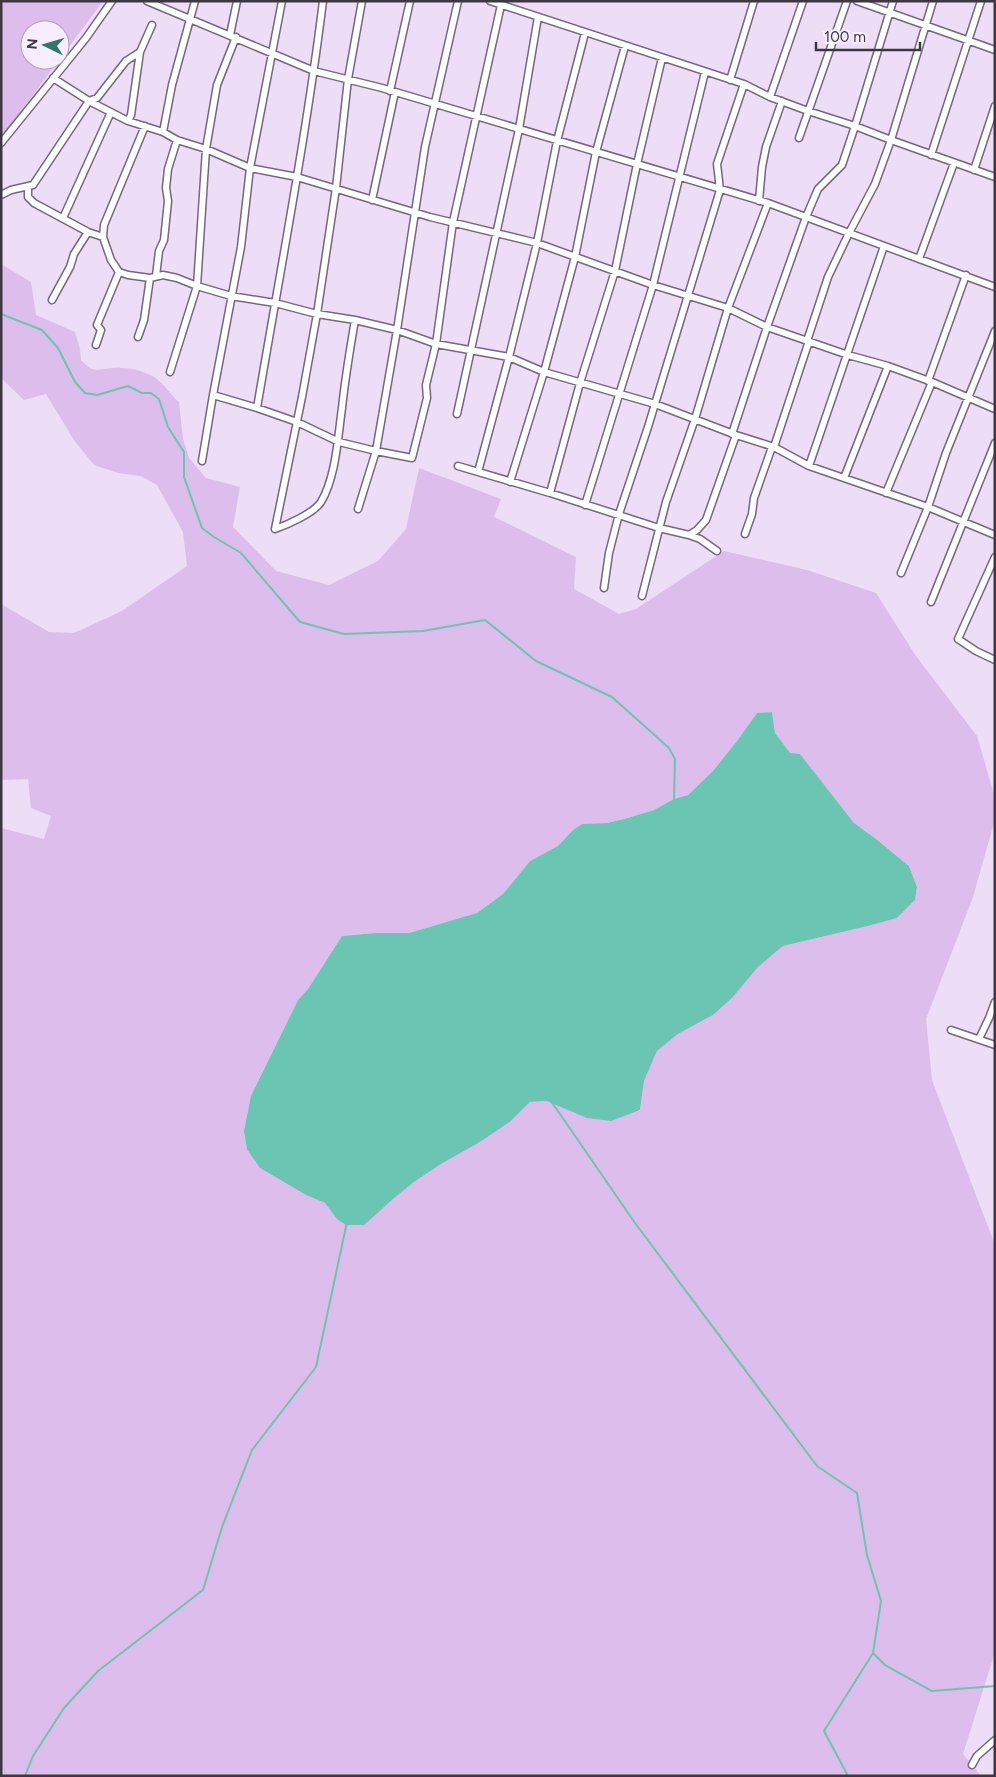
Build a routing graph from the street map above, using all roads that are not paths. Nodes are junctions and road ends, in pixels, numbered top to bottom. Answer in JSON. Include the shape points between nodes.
{"nodes":[{"id":1,"x":112,"y":1,"type":"edge"},
{"id":2,"x":147,"y":1,"type":"edge"},
{"id":3,"x":196,"y":1,"type":"edge"},
{"id":4,"x":237,"y":1,"type":"edge"},
{"id":5,"x":282,"y":1,"type":"edge"},
{"id":6,"x":322,"y":1,"type":"edge"},
{"id":7,"x":362,"y":1,"type":"edge"},
{"id":8,"x":410,"y":1,"type":"edge"},
{"id":9,"x":458,"y":1,"type":"edge"},
{"id":10,"x":490,"y":1,"type":"edge"},
{"id":11,"x":754,"y":1,"type":"edge"},
{"id":12,"x":803,"y":1,"type":"edge"},
{"id":13,"x":847,"y":1,"type":"edge"},
{"id":14,"x":857,"y":1,"type":"edge"},
{"id":15,"x":893,"y":1,"type":"edge"},
{"id":16,"x":934,"y":1,"type":"edge"},
{"id":17,"x":981,"y":1,"type":"edge"},
{"id":18,"x":501,"y":4,"type":"junction"},
{"id":19,"x":889,"y":13,"type":"junction"},
{"id":20,"x":538,"y":17,"type":"junction"},
{"id":21,"x":191,"y":20,"type":"junction"},
{"id":22,"x":152,"y":25,"type":"dead end"},
{"id":23,"x":926,"y":26,"type":"junction"},
{"id":24,"x":585,"y":33,"type":"junction"},
{"id":25,"x":233,"y":36,"type":"junction"},
{"id":26,"x":969,"y":41,"type":"junction"},
{"id":27,"x":625,"y":46,"type":"junction"},
{"id":28,"x":995,"y":50,"type":"edge"},
{"id":29,"x":140,"y":52,"type":"junction"},
{"id":30,"x":272,"y":54,"type":"junction"},
{"id":31,"x":662,"y":58,"type":"junction"},
{"id":32,"x":314,"y":71,"type":"junction"},
{"id":33,"x":705,"y":72,"type":"junction"},
{"id":34,"x":53,"y":78,"type":"junction"},
{"id":35,"x":348,"y":79,"type":"junction"},
{"id":36,"x":730,"y":80,"type":"junction"},
{"id":37,"x":744,"y":84,"type":"junction"},
{"id":38,"x":393,"y":91,"type":"junction"},
{"id":39,"x":770,"y":97,"type":"junction"},
{"id":40,"x":90,"y":101,"type":"junction"},
{"id":41,"x":782,"y":102,"type":"junction"},
{"id":42,"x":433,"y":104,"type":"junction"},
{"id":43,"x":995,"y":106,"type":"edge"},
{"id":44,"x":808,"y":111,"type":"junction"},
{"id":45,"x":111,"y":112,"type":"junction"},
{"id":46,"x":476,"y":117,"type":"junction"},
{"id":47,"x":128,"y":121,"type":"junction"},
{"id":48,"x":145,"y":126,"type":"junction"},
{"id":49,"x":856,"y":126,"type":"junction"},
{"id":50,"x":519,"y":129,"type":"junction"},
{"id":51,"x":163,"y":132,"type":"junction"},
{"id":52,"x":798,"y":138,"type":"dead end"},
{"id":53,"x":176,"y":140,"type":"junction"},
{"id":54,"x":557,"y":140,"type":"junction"},
{"id":55,"x":891,"y":140,"type":"junction"},
{"id":56,"x":1,"y":143,"type":"edge"},
{"id":57,"x":206,"y":149,"type":"junction"},
{"id":58,"x":596,"y":152,"type":"junction"},
{"id":59,"x":931,"y":155,"type":"junction"},
{"id":60,"x":954,"y":162,"type":"junction"},
{"id":61,"x":637,"y":164,"type":"junction"},
{"id":62,"x":250,"y":168,"type":"junction"},
{"id":63,"x":974,"y":170,"type":"junction"},
{"id":64,"x":297,"y":177,"type":"junction"},
{"id":65,"x":678,"y":177,"type":"junction"},
{"id":66,"x":995,"y":177,"type":"edge"},
{"id":67,"x":28,"y":186,"type":"junction"},
{"id":68,"x":336,"y":188,"type":"junction"},
{"id":69,"x":720,"y":190,"type":"junction"},
{"id":70,"x":1,"y":195,"type":"edge"},
{"id":71,"x":372,"y":200,"type":"junction"},
{"id":72,"x":759,"y":201,"type":"junction"},
{"id":73,"x":768,"y":204,"type":"junction"},
{"id":74,"x":414,"y":212,"type":"junction"},
{"id":75,"x":806,"y":217,"type":"junction"},
{"id":76,"x":63,"y":218,"type":"junction"},
{"id":77,"x":453,"y":222,"type":"junction"},
{"id":78,"x":88,"y":232,"type":"junction"},
{"id":79,"x":496,"y":232,"type":"junction"},
{"id":80,"x":849,"y":233,"type":"junction"},
{"id":81,"x":103,"y":237,"type":"junction"},
{"id":82,"x":537,"y":243,"type":"junction"},
{"id":83,"x":884,"y":246,"type":"junction"},
{"id":84,"x":575,"y":257,"type":"junction"},
{"id":85,"x":919,"y":259,"type":"junction"},
{"id":86,"x":615,"y":271,"type":"junction"},
{"id":87,"x":119,"y":272,"type":"junction"},
{"id":88,"x":966,"y":275,"type":"junction"},
{"id":89,"x":153,"y":277,"type":"junction"},
{"id":90,"x":653,"y":285,"type":"junction"},
{"id":91,"x":196,"y":286,"type":"junction"},
{"id":92,"x":995,"y":287,"type":"edge"},
{"id":93,"x":688,"y":295,"type":"junction"},
{"id":94,"x":231,"y":296,"type":"junction"},
{"id":95,"x":52,"y":300,"type":"dead end"},
{"id":96,"x":275,"y":303,"type":"junction"},
{"id":97,"x":728,"y":308,"type":"junction"},
{"id":98,"x":317,"y":314,"type":"junction"},
{"id":99,"x":355,"y":320,"type":"junction"},
{"id":100,"x":767,"y":327,"type":"junction"},
{"id":101,"x":397,"y":330,"type":"junction"},
{"id":102,"x":995,"y":331,"type":"edge"},
{"id":103,"x":138,"y":338,"type":"dead end"},
{"id":104,"x":808,"y":341,"type":"junction"},
{"id":105,"x":436,"y":344,"type":"junction"},
{"id":106,"x":96,"y":345,"type":"dead end"},
{"id":107,"x":472,"y":351,"type":"junction"},
{"id":108,"x":848,"y":355,"type":"junction"},
{"id":109,"x":509,"y":357,"type":"junction"},
{"id":110,"x":888,"y":366,"type":"junction"},
{"id":111,"x":170,"y":372,"type":"dead end"},
{"id":112,"x":544,"y":372,"type":"junction"},
{"id":113,"x":930,"y":382,"type":"junction"},
{"id":114,"x":580,"y":383,"type":"junction"},
{"id":115,"x":213,"y":395,"type":"junction"},
{"id":116,"x":620,"y":395,"type":"junction"},
{"id":117,"x":967,"y":399,"type":"junction"},
{"id":118,"x":655,"y":404,"type":"junction"},
{"id":119,"x":257,"y":408,"type":"junction"},
{"id":120,"x":995,"y":410,"type":"edge"},
{"id":121,"x":457,"y":414,"type":"dead end"},
{"id":122,"x":695,"y":419,"type":"junction"},
{"id":123,"x":297,"y":422,"type":"junction"},
{"id":124,"x":734,"y":435,"type":"junction"},
{"id":125,"x":339,"y":442,"type":"junction"},
{"id":126,"x":995,"y":443,"type":"edge"},
{"id":127,"x":773,"y":447,"type":"junction"},
{"id":128,"x":376,"y":451,"type":"junction"},
{"id":129,"x":202,"y":460,"type":"dead end"},
{"id":130,"x":458,"y":466,"type":"dead end"},
{"id":131,"x":808,"y":466,"type":"junction"},
{"id":132,"x":478,"y":472,"type":"junction"},
{"id":133,"x":844,"y":478,"type":"junction"},
{"id":134,"x":510,"y":482,"type":"junction"},
{"id":135,"x":550,"y":493,"type":"junction"},
{"id":136,"x":886,"y":493,"type":"junction"},
{"id":137,"x":585,"y":505,"type":"junction"},
{"id":138,"x":928,"y":507,"type":"junction"},
{"id":139,"x":358,"y":509,"type":"dead end"},
{"id":140,"x":619,"y":514,"type":"junction"},
{"id":141,"x":964,"y":522,"type":"junction"},
{"id":142,"x":659,"y":528,"type":"junction"},
{"id":143,"x":745,"y":534,"type":"dead end"},
{"id":144,"x":689,"y":535,"type":"junction"},
{"id":145,"x":995,"y":535,"type":"edge"},
{"id":146,"x":717,"y":551,"type":"dead end"},
{"id":147,"x":995,"y":557,"type":"edge"},
{"id":148,"x":901,"y":573,"type":"dead end"},
{"id":149,"x":604,"y":588,"type":"dead end"},
{"id":150,"x":642,"y":596,"type":"dead end"},
{"id":151,"x":931,"y":602,"type":"dead end"},
{"id":152,"x":995,"y":660,"type":"edge"},
{"id":153,"x":995,"y":1002,"type":"edge"},
{"id":154,"x":951,"y":1030,"type":"dead end"},
{"id":155,"x":979,"y":1039,"type":"junction"},
{"id":156,"x":995,"y":1045,"type":"edge"},
{"id":157,"x":995,"y":1740,"type":"edge"},
{"id":158,"x":972,"y":1765,"type":"dead end"}],
"edges":[{"from":1,"to":34,"type":"street"},
{"from":2,"to":21,"type":"street"},
{"from":3,"to":21,"type":"street"},
{"from":4,"to":25,"type":"street"},
{"from":5,"to":30,"type":"street"},
{"from":6,"to":32,"type":"street"},
{"from":7,"to":35,"type":"street"},
{"from":8,"to":38,"type":"street"},
{"from":9,"to":42,"type":"street"},
{"from":10,"to":18,"type":"street"},
{"from":11,"to":36,"type":"street"},
{"from":12,"to":39,"type":"street"},
{"from":13,"to":44,"type":"street"},
{"from":14,"to":19,"type":"street"},
{"from":15,"to":19,"type":"street"},
{"from":16,"to":23,"type":"street"},
{"from":17,"to":26,"type":"street"},
{"from":18,"to":20,"type":"street"},
{"from":18,"to":46,"type":"street"},
{"from":19,"to":23,"type":"street"},
{"from":19,"to":49,"type":"street"},
{"from":20,"to":24,"type":"street"},
{"from":20,"to":50,"type":"street"},
{"from":21,"to":25,"type":"street"},
{"from":21,"to":51,"type":"street"},
{"from":22,"to":29,"type":"street"},
{"from":23,"to":26,"type":"street"},
{"from":23,"to":55,"type":"street"},
{"from":24,"to":27,"type":"street"},
{"from":24,"to":54,"type":"street"},
{"from":25,"to":30,"type":"street"},
{"from":25,"to":57,"type":"street","via":[[217,85]]},
{"from":26,"to":28,"type":"street"},
{"from":26,"to":59,"type":"street"},
{"from":27,"to":31,"type":"street"},
{"from":27,"to":58,"type":"street"},
{"from":29,"to":40,"type":"street","via":[[126,61],[97,98]]},
{"from":29,"to":47,"type":"street"},
{"from":30,"to":32,"type":"street"},
{"from":30,"to":62,"type":"street"},
{"from":31,"to":33,"type":"street"},
{"from":31,"to":61,"type":"street"},
{"from":32,"to":35,"type":"street"},
{"from":32,"to":64,"type":"street"},
{"from":33,"to":36,"type":"street"},
{"from":33,"to":65,"type":"street"},
{"from":34,"to":40,"type":"street"},
{"from":34,"to":56,"type":"street"},
{"from":35,"to":38,"type":"street"},
{"from":35,"to":68,"type":"street"},
{"from":36,"to":37,"type":"street"},
{"from":37,"to":39,"type":"street"},
{"from":37,"to":69,"type":"street","via":[[718,164]]},
{"from":38,"to":42,"type":"street"},
{"from":38,"to":71,"type":"street"},
{"from":39,"to":41,"type":"street"},
{"from":40,"to":45,"type":"street"},
{"from":40,"to":67,"type":"street","via":[[34,185]]},
{"from":41,"to":44,"type":"street"},
{"from":41,"to":72,"type":"street","via":[[766,147]]},
{"from":42,"to":46,"type":"street"},
{"from":42,"to":74,"type":"street"},
{"from":43,"to":63,"type":"street"},
{"from":44,"to":49,"type":"street"},
{"from":44,"to":52,"type":"street"},
{"from":45,"to":47,"type":"street"},
{"from":45,"to":76,"type":"street"},
{"from":46,"to":50,"type":"street"},
{"from":46,"to":77,"type":"street"},
{"from":47,"to":48,"type":"street"},
{"from":48,"to":51,"type":"street"},
{"from":48,"to":81,"type":"street","via":[[104,225]]},
{"from":49,"to":55,"type":"street"},
{"from":49,"to":75,"type":"street","via":[[842,165],[818,189]]},
{"from":50,"to":54,"type":"street"},
{"from":50,"to":79,"type":"street"},
{"from":51,"to":53,"type":"street"},
{"from":53,"to":57,"type":"street"},
{"from":53,"to":89,"type":"street","via":[[168,168],[164,240]]},
{"from":54,"to":58,"type":"street"},
{"from":54,"to":82,"type":"street"},
{"from":55,"to":59,"type":"street"},
{"from":55,"to":80,"type":"street","via":[[875,184]]},
{"from":57,"to":62,"type":"street"},
{"from":57,"to":91,"type":"street"},
{"from":58,"to":61,"type":"street"},
{"from":58,"to":84,"type":"street"},
{"from":59,"to":60,"type":"street"},
{"from":60,"to":63,"type":"street"},
{"from":60,"to":85,"type":"street"},
{"from":61,"to":65,"type":"street"},
{"from":61,"to":86,"type":"street"},
{"from":62,"to":64,"type":"street"},
{"from":62,"to":94,"type":"street"},
{"from":63,"to":66,"type":"street"},
{"from":64,"to":68,"type":"street"},
{"from":64,"to":96,"type":"street"},
{"from":65,"to":69,"type":"street"},
{"from":65,"to":90,"type":"street"},
{"from":67,"to":70,"type":"street"},
{"from":67,"to":76,"type":"street","via":[[28,198]]},
{"from":68,"to":71,"type":"street"},
{"from":68,"to":98,"type":"street"},
{"from":69,"to":72,"type":"street"},
{"from":69,"to":93,"type":"street"},
{"from":71,"to":74,"type":"street"},
{"from":72,"to":73,"type":"street"},
{"from":73,"to":75,"type":"street"},
{"from":73,"to":97,"type":"street"},
{"from":74,"to":77,"type":"street"},
{"from":74,"to":101,"type":"street"},
{"from":75,"to":80,"type":"street"},
{"from":75,"to":100,"type":"street"},
{"from":76,"to":78,"type":"street"},
{"from":77,"to":79,"type":"street"},
{"from":77,"to":105,"type":"street"},
{"from":78,"to":81,"type":"street"},
{"from":78,"to":95,"type":"street"},
{"from":79,"to":82,"type":"street"},
{"from":79,"to":107,"type":"street"},
{"from":80,"to":83,"type":"street"},
{"from":80,"to":104,"type":"street","via":[[828,277]]},
{"from":81,"to":87,"type":"street"},
{"from":82,"to":84,"type":"street"},
{"from":82,"to":109,"type":"street"},
{"from":83,"to":85,"type":"street"},
{"from":83,"to":108,"type":"street"},
{"from":84,"to":86,"type":"street"},
{"from":84,"to":112,"type":"street"},
{"from":85,"to":88,"type":"street"},
{"from":86,"to":90,"type":"street"},
{"from":86,"to":114,"type":"street"},
{"from":87,"to":89,"type":"street"},
{"from":87,"to":106,"type":"street","via":[[97,325],[101,330]]},
{"from":88,"to":92,"type":"street"},
{"from":88,"to":113,"type":"street"},
{"from":89,"to":91,"type":"street","via":[[177,278]]},
{"from":89,"to":103,"type":"street"},
{"from":90,"to":93,"type":"street"},
{"from":90,"to":116,"type":"street"},
{"from":91,"to":94,"type":"street"},
{"from":91,"to":111,"type":"street"},
{"from":93,"to":97,"type":"street"},
{"from":93,"to":118,"type":"street"},
{"from":94,"to":96,"type":"street"},
{"from":94,"to":115,"type":"street"},
{"from":96,"to":98,"type":"street"},
{"from":96,"to":119,"type":"street"},
{"from":97,"to":100,"type":"street"},
{"from":97,"to":122,"type":"street"},
{"from":98,"to":99,"type":"street"},
{"from":98,"to":123,"type":"street"},
{"from":99,"to":101,"type":"street"},
{"from":99,"to":125,"type":"street"},
{"from":100,"to":104,"type":"street"},
{"from":100,"to":124,"type":"street"},
{"from":101,"to":105,"type":"street"},
{"from":101,"to":128,"type":"street"},
{"from":102,"to":117,"type":"street"},
{"from":104,"to":108,"type":"street"},
{"from":104,"to":127,"type":"street"},
{"from":105,"to":107,"type":"street"},
{"from":105,"to":128,"type":"street","via":[[412,458]]},
{"from":107,"to":109,"type":"street"},
{"from":107,"to":121,"type":"street"},
{"from":108,"to":110,"type":"street"},
{"from":108,"to":131,"type":"street"},
{"from":109,"to":112,"type":"street"},
{"from":109,"to":132,"type":"street"},
{"from":110,"to":113,"type":"street"},
{"from":110,"to":133,"type":"street"},
{"from":112,"to":114,"type":"street"},
{"from":112,"to":134,"type":"street"},
{"from":113,"to":117,"type":"street"},
{"from":113,"to":136,"type":"street"},
{"from":114,"to":116,"type":"street"},
{"from":114,"to":135,"type":"street"},
{"from":115,"to":119,"type":"street"},
{"from":115,"to":129,"type":"street"},
{"from":116,"to":118,"type":"street"},
{"from":116,"to":137,"type":"street"},
{"from":117,"to":120,"type":"street"},
{"from":117,"to":138,"type":"street"},
{"from":118,"to":122,"type":"street"},
{"from":118,"to":140,"type":"street"},
{"from":119,"to":123,"type":"street"},
{"from":122,"to":124,"type":"street"},
{"from":122,"to":142,"type":"street"},
{"from":123,"to":125,"type":"street"},
{"from":123,"to":125,"type":"street","via":[[275,529],[305,515],[320,503]]},
{"from":124,"to":127,"type":"street"},
{"from":124,"to":144,"type":"street","via":[[706,520]]},
{"from":125,"to":128,"type":"street"},
{"from":126,"to":141,"type":"street"},
{"from":127,"to":131,"type":"street"},
{"from":127,"to":143,"type":"street"},
{"from":128,"to":139,"type":"street"},
{"from":130,"to":132,"type":"street"},
{"from":131,"to":133,"type":"street"},
{"from":132,"to":134,"type":"street"},
{"from":133,"to":136,"type":"street"},
{"from":134,"to":135,"type":"street"},
{"from":135,"to":137,"type":"street"},
{"from":136,"to":138,"type":"street"},
{"from":137,"to":140,"type":"street"},
{"from":138,"to":141,"type":"street"},
{"from":138,"to":148,"type":"street"},
{"from":140,"to":142,"type":"street"},
{"from":140,"to":149,"type":"street"},
{"from":141,"to":145,"type":"street"},
{"from":141,"to":151,"type":"street"},
{"from":142,"to":144,"type":"street"},
{"from":142,"to":150,"type":"street"},
{"from":144,"to":146,"type":"street"},
{"from":147,"to":152,"type":"street","via":[[958,639]]},
{"from":153,"to":155,"type":"street"},
{"from":154,"to":155,"type":"street"},
{"from":155,"to":156,"type":"street"},
{"from":157,"to":158,"type":"street"}]}
